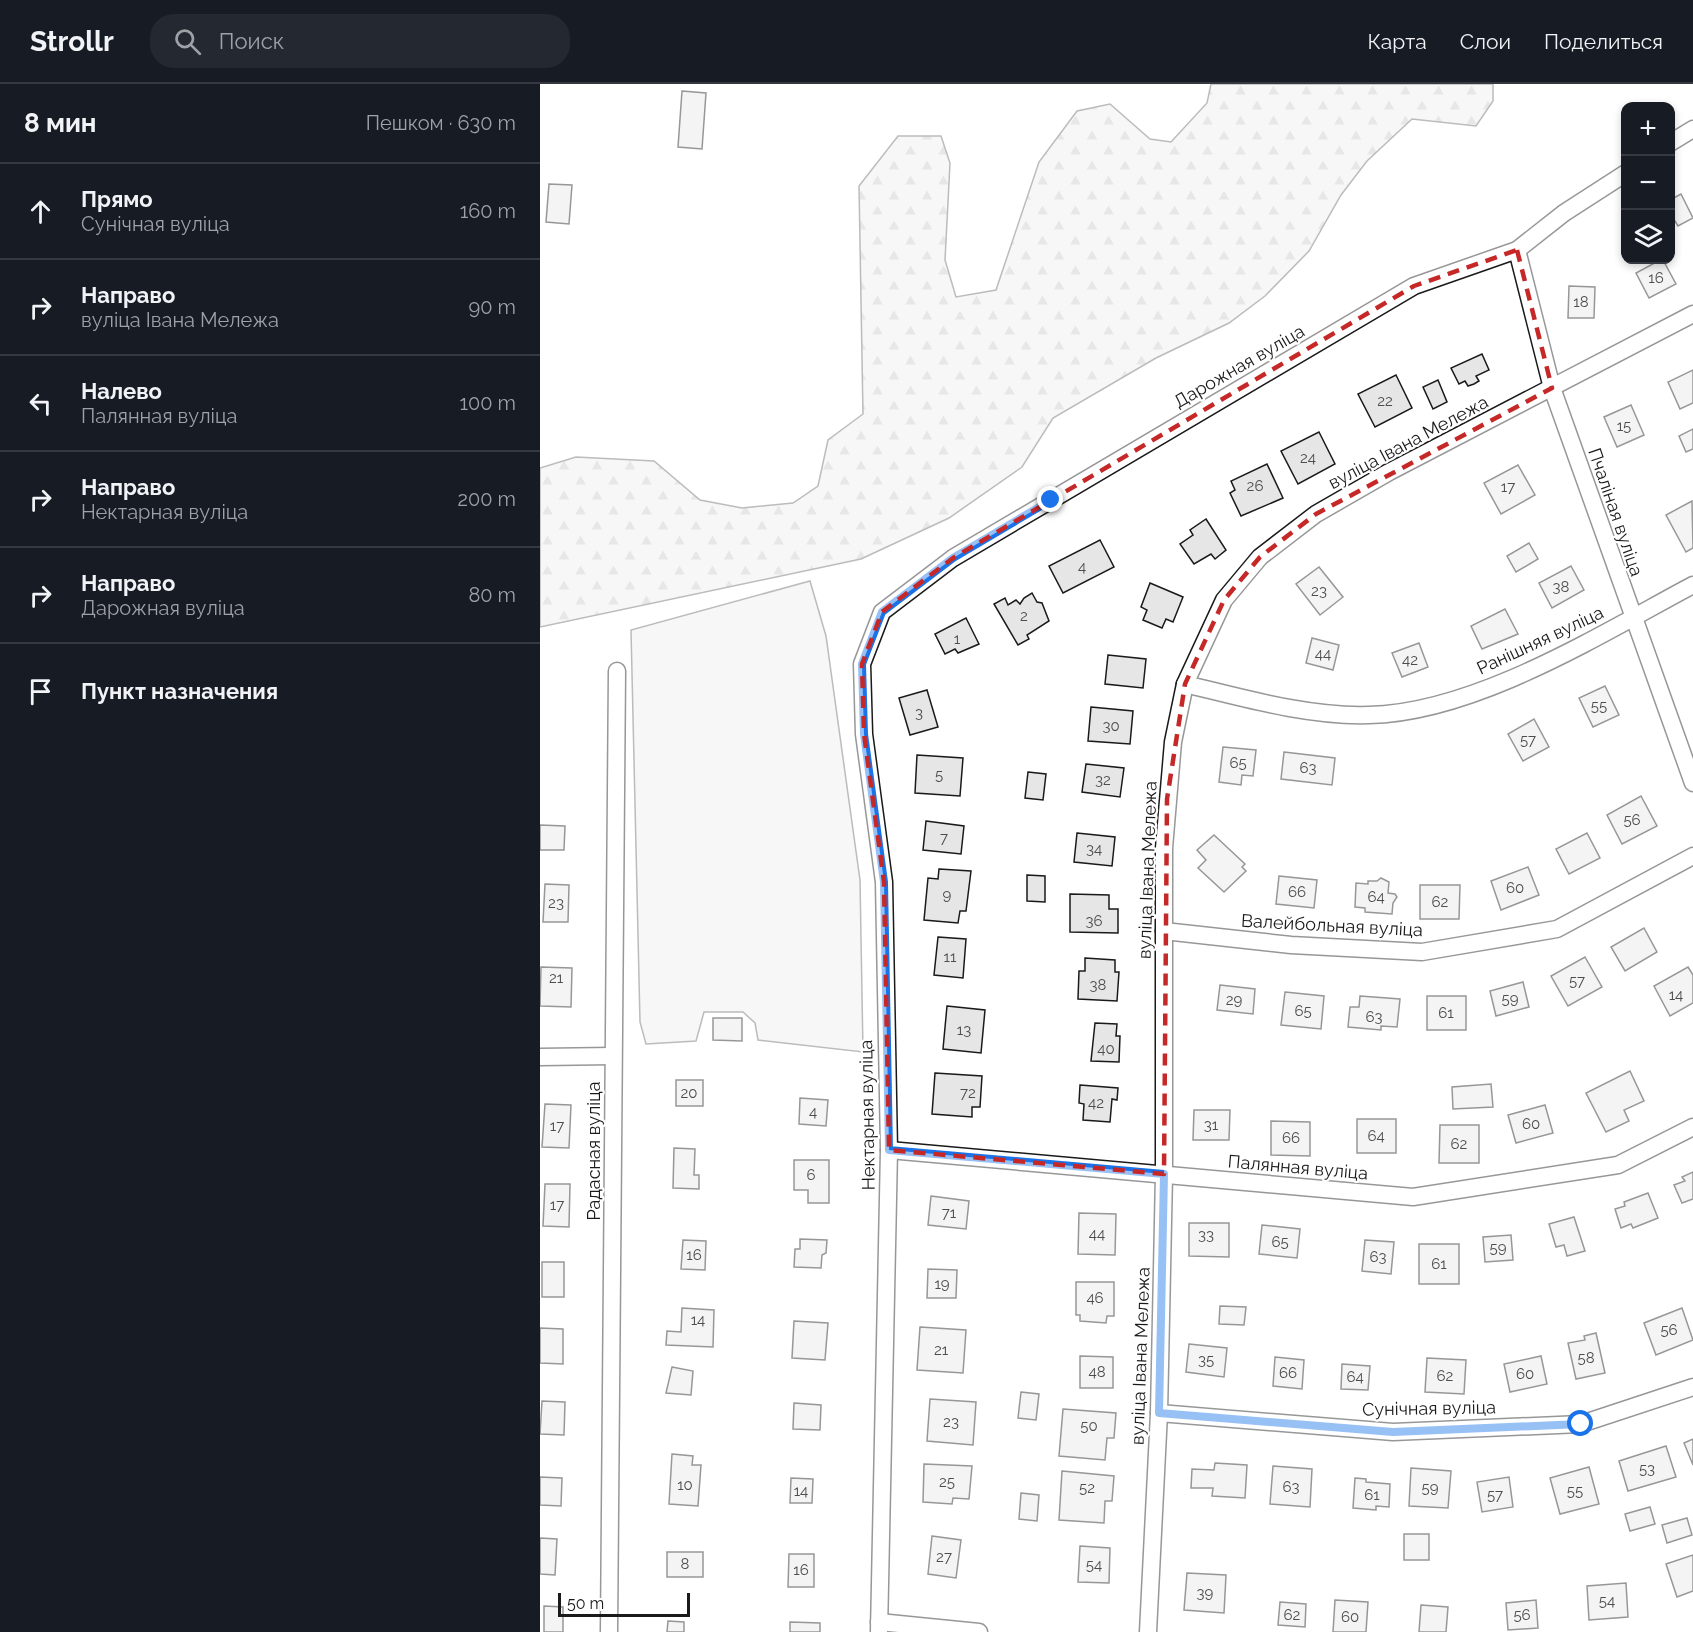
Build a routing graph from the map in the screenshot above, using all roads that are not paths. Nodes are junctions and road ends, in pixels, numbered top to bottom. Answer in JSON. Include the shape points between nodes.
{"nodes":[{"id":1,"x":1693,"y":129,"type":"edge"},
{"id":2,"x":1675,"y":140,"type":"edge"},
{"id":3,"x":1621,"y":176,"type":"edge"},
{"id":4,"x":1517,"y":250,"type":"junction"},
{"id":5,"x":1693,"y":314,"type":"edge"},
{"id":6,"x":1552,"y":388,"type":"junction"},
{"id":7,"x":1693,"y":585,"type":"edge"},
{"id":8,"x":882,"y":612,"type":"joint"},
{"id":9,"x":1632,"y":617,"type":"junction"},
{"id":10,"x":617,"y":671,"type":"dead end"},
{"id":11,"x":1185,"y":684,"type":"junction"},
{"id":12,"x":1693,"y":783,"type":"edge"},
{"id":13,"x":1693,"y":856,"type":"edge"},
{"id":14,"x":1164,"y":932,"type":"junction"},
{"id":15,"x":613,"y":1056,"type":"junction"},
{"id":16,"x":540,"y":1058,"type":"edge"},
{"id":17,"x":1693,"y":1127,"type":"edge"},
{"id":18,"x":889,"y":1150,"type":"junction"},
{"id":19,"x":1164,"y":1174,"type":"junction"},
{"id":20,"x":1693,"y":1387,"type":"edge"},
{"id":21,"x":1159,"y":1413,"type":"junction"},
{"id":22,"x":879,"y":1627,"type":"edge"},
{"id":23,"x":609,"y":1632,"type":"edge"},
{"id":24,"x":979,"y":1632,"type":"edge"},
{"id":25,"x":1148,"y":1632,"type":"edge"}],
"edges":[{"from":1,"to":2,"type":"street"},
{"from":3,"to":4,"type":"street","name":"Дарожная вуліца"},
{"from":4,"to":6,"type":"street","name":"Пчаліная вуліца"},
{"from":4,"to":8,"type":"street","name":"Дарожная вуліца","via":[[1414,286],[953,558]]},
{"from":5,"to":6,"type":"street","name":"вуліца Івана Мележа"},
{"from":6,"to":9,"type":"street","name":"Пчаліная вуліца"},
{"from":6,"to":11,"type":"street","name":"вуліца Івана Мележа","via":[[1316,514],[1260,557],[1224,600]]},
{"from":7,"to":9,"type":"street","name":"Ранішняя вуліца"},
{"from":8,"to":18,"type":"street","name":"Нектарная вуліца","via":[[862,664],[864,734],[884,882]]},
{"from":9,"to":11,"type":"street","name":"Ранішняя вуліца","via":[[1504,682],[1433,706],[1358,714],[1281,707]]},
{"from":9,"to":12,"type":"street","name":"Пчаліная вуліца"},
{"from":10,"to":15,"type":"street","name":"Радасная вуліца"},
{"from":11,"to":14,"type":"street","name":"вуліца Івана Мележа","via":[[1167,799]]},
{"from":13,"to":14,"type":"street","name":"Валейбольная вуліца","via":[[1557,929],[1422,952],[1291,945]]},
{"from":14,"to":19,"type":"street","name":"вуліца Івана Мележа"},
{"from":15,"to":16,"type":"street"},
{"from":15,"to":23,"type":"street","name":"Радасная вуліца"},
{"from":17,"to":19,"type":"street","name":"Палянная вуліца","via":[[1618,1165],[1413,1197]]},
{"from":18,"to":19,"type":"street","name":"Палянная вуліца"},
{"from":18,"to":22,"type":"street","name":"Нектарная вуліца"},
{"from":19,"to":21,"type":"street","name":"вуліца Івана Мележа"},
{"from":20,"to":21,"type":"street","name":"Сунічная вуліца","via":[[1581,1424],[1393,1432]]},
{"from":21,"to":25,"type":"street","name":"вуліца Івана Мележа"},
{"from":22,"to":24,"type":"street"}]}
